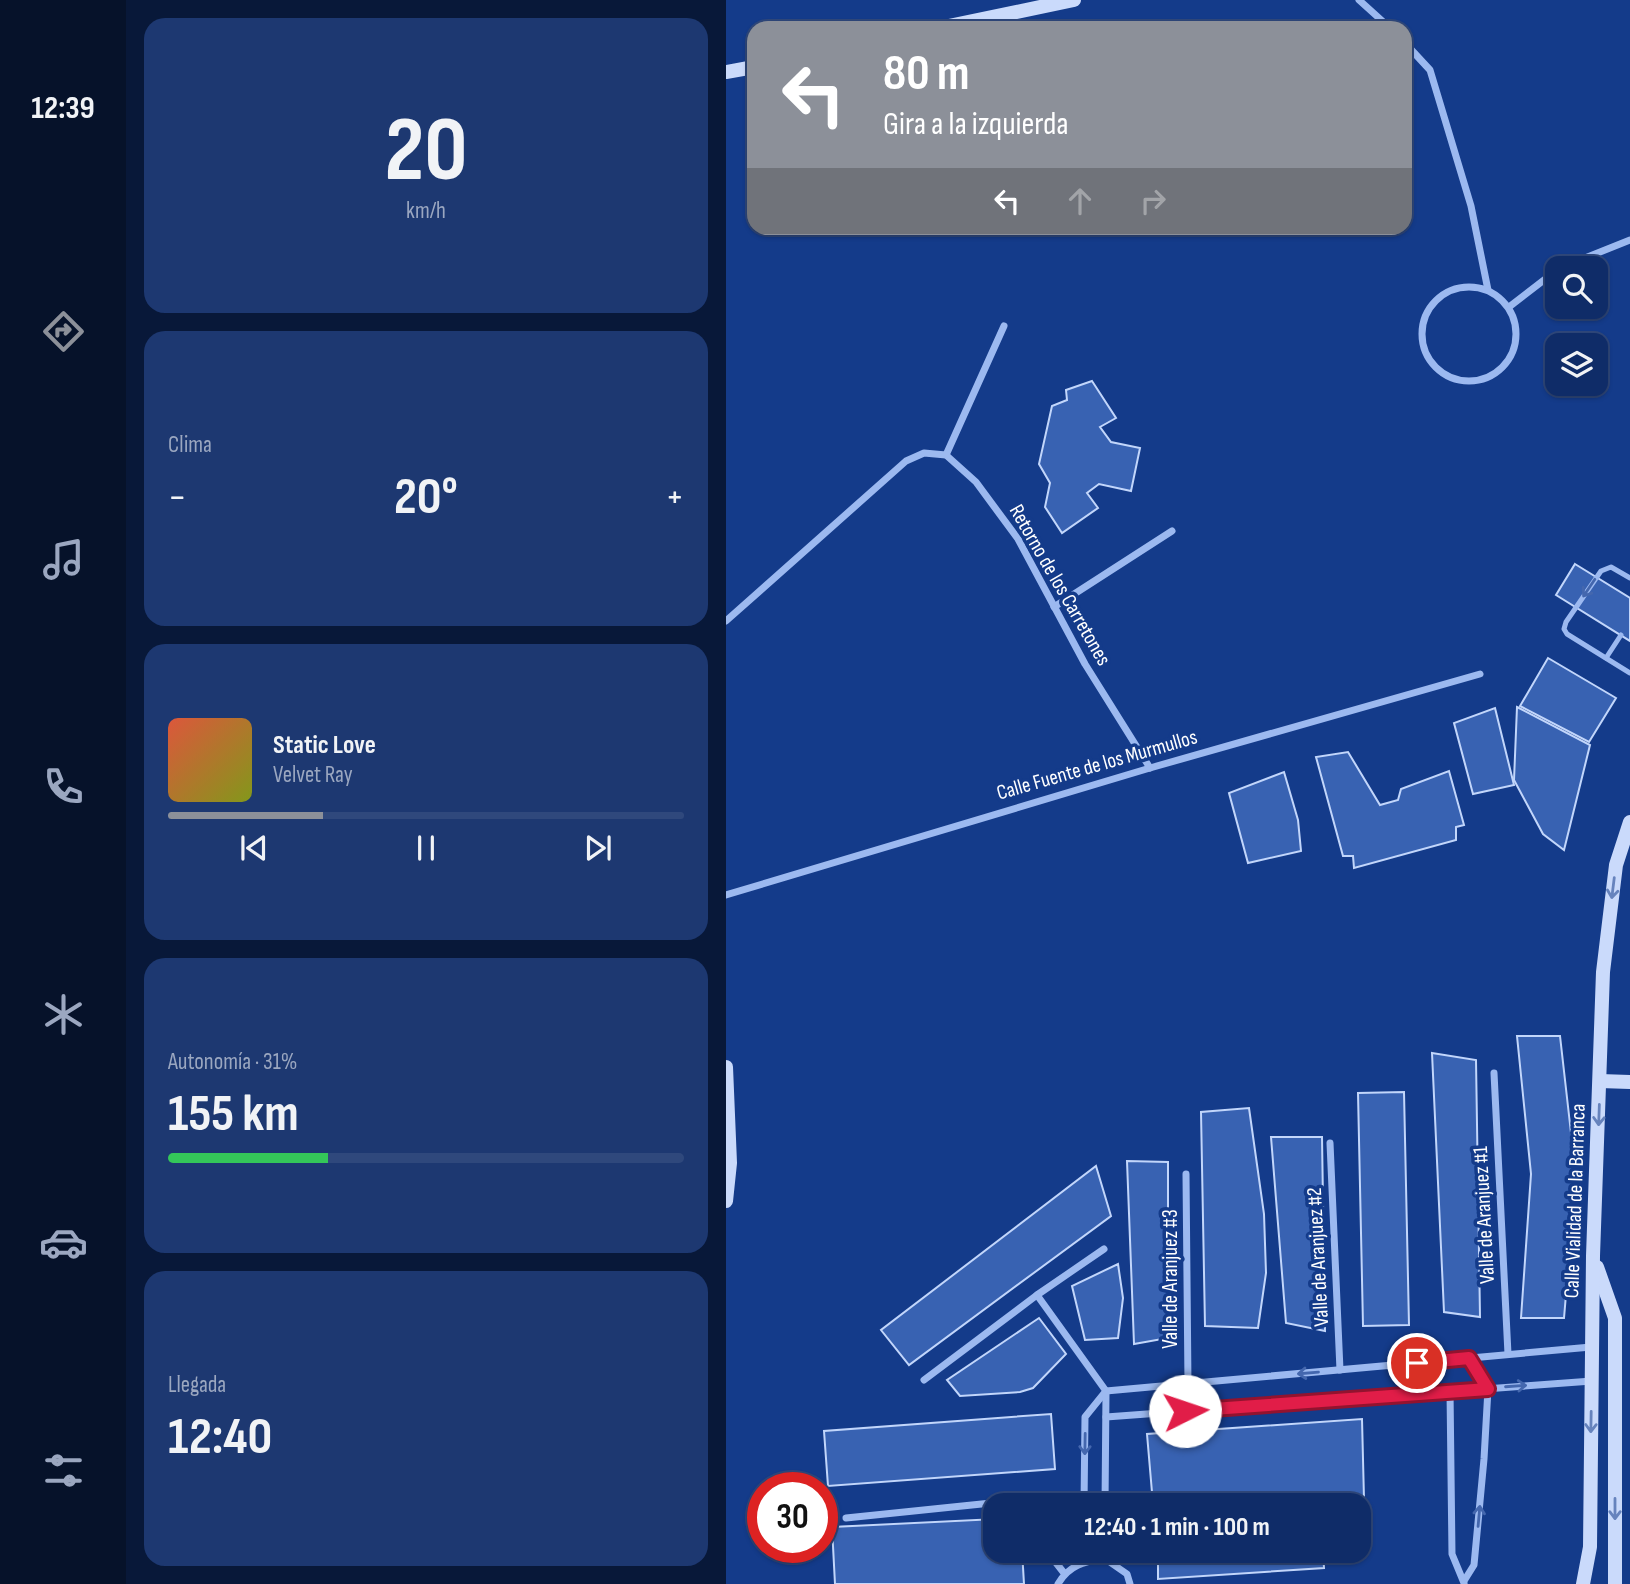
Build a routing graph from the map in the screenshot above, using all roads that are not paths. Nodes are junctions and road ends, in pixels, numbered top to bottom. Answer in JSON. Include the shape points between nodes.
{"nodes":[{"id":1,"x":1074,"y":0,"type":"edge"},
{"id":2,"x":1359,"y":0,"type":"edge"},
{"id":3,"x":974,"y":21,"type":"edge"},
{"id":4,"x":1382,"y":21,"type":"edge"},
{"id":5,"x":1412,"y":51,"type":"edge"},
{"id":6,"x":747,"y":68,"type":"edge"},
{"id":7,"x":726,"y":72,"type":"edge"},
{"id":8,"x":1630,"y":240,"type":"edge"},
{"id":9,"x":1591,"y":256,"type":"edge"},
{"id":10,"x":1545,"y":280,"type":"edge"},
{"id":11,"x":1488,"y":290,"type":"junction"},
{"id":12,"x":1509,"y":307,"type":"junction"},
{"id":13,"x":1004,"y":326,"type":"dead end"},
{"id":14,"x":946,"y":455,"type":"junction"},
{"id":15,"x":1172,"y":531,"type":"dead end"},
{"id":16,"x":1630,"y":578,"type":"edge"},
{"id":17,"x":1054,"y":607,"type":"junction"},
{"id":18,"x":726,"y":621,"type":"edge"},
{"id":19,"x":1621,"y":635,"type":"dead end"},
{"id":20,"x":1606,"y":658,"type":"junction"},
{"id":21,"x":1630,"y":673,"type":"edge"},
{"id":22,"x":1480,"y":674,"type":"dead end"},
{"id":23,"x":1150,"y":768,"type":"junction"},
{"id":24,"x":1630,"y":822,"type":"edge"},
{"id":25,"x":726,"y":895,"type":"edge"},
{"id":26,"x":726,"y":1067,"type":"edge"},
{"id":27,"x":1494,"y":1073,"type":"dead end"},
{"id":28,"x":1600,"y":1081,"type":"junction"},
{"id":29,"x":1630,"y":1082,"type":"edge"},
{"id":30,"x":1330,"y":1143,"type":"dead end"},
{"id":31,"x":1186,"y":1174,"type":"dead end"},
{"id":32,"x":726,"y":1201,"type":"edge"},
{"id":33,"x":1104,"y":1249,"type":"dead end"},
{"id":34,"x":1593,"y":1256,"type":"junction"},
{"id":35,"x":1037,"y":1296,"type":"junction"},
{"id":36,"x":1592,"y":1346,"type":"junction"},
{"id":37,"x":1508,"y":1354,"type":"junction"},
{"id":38,"x":1469,"y":1358,"type":"junction"},
{"id":39,"x":1340,"y":1370,"type":"junction"},
{"id":40,"x":924,"y":1380,"type":"dead end"},
{"id":41,"x":1592,"y":1381,"type":"junction"},
{"id":42,"x":1188,"y":1384,"type":"junction"},
{"id":43,"x":1488,"y":1389,"type":"junction"},
{"id":44,"x":1106,"y":1391,"type":"junction"},
{"id":45,"x":1450,"y":1391,"type":"junction"},
{"id":46,"x":1106,"y":1417,"type":"junction"},
{"id":47,"x":1084,"y":1493,"type":"edge"},
{"id":48,"x":1105,"y":1493,"type":"edge"},
{"id":49,"x":983,"y":1504,"type":"edge"},
{"id":50,"x":846,"y":1518,"type":"dead end"},
{"id":51,"x":1056,"y":1563,"type":"edge"},
{"id":52,"x":1081,"y":1563,"type":"edge"},
{"id":53,"x":1114,"y":1563,"type":"edge"},
{"id":54,"x":1064,"y":1573,"type":"junction"},
{"id":55,"x":1464,"y":1582,"type":"edge"},
{"id":56,"x":1058,"y":1584,"type":"edge"},
{"id":57,"x":1130,"y":1584,"type":"edge"},
{"id":58,"x":1583,"y":1584,"type":"edge"},
{"id":59,"x":1615,"y":1584,"type":"edge"}],
"edges":[{"from":1,"to":3,"type":"main road"},
{"from":2,"to":4,"type":"street"},
{"from":5,"to":11,"type":"street","via":[[1430,70],[1471,206]]},
{"from":6,"to":7,"type":"main road"},
{"from":8,"to":9,"type":"street"},
{"from":10,"to":12,"type":"street"},
{"from":11,"to":12,"type":"street"},
{"from":11,"to":12,"type":"street","via":[[1464,286],[1441,294],[1425,312],[1424,348],[1428,360],[1446,377],[1470,382],[1494,375],[1511,357],[1517,333]]},
{"from":13,"to":14,"type":"street"},
{"from":14,"to":17,"type":"street","name":"Retorno de los Carretones","via":[[976,482],[1011,529]]},
{"from":14,"to":18,"type":"street","via":[[924,453],[906,461]]},
{"from":15,"to":17,"type":"street"},
{"from":16,"to":20,"type":"lane","one_way":true,"via":[[1611,567],[1601,571],[1566,622],[1567,634]]},
{"from":17,"to":23,"type":"street","name":"Retorno de los Carretones"},
{"from":19,"to":20,"type":"lane"},
{"from":20,"to":21,"type":"lane"},
{"from":22,"to":23,"type":"street","name":"Calle Fuente de los Murmullos"},
{"from":23,"to":25,"type":"street","name":"Calle Fuente de los Murmullos"},
{"from":24,"to":28,"type":"main road","name":"Calle Vialidad de la Barranca","one_way":true,"via":[[1616,865],[1603,972]]},
{"from":26,"to":32,"type":"main road","via":[[730,1163]]},
{"from":27,"to":37,"type":"street","name":"Valle de Aranjuez #1"},
{"from":28,"to":29,"type":"main road"},
{"from":28,"to":34,"type":"main road","name":"Calle Vialidad de la Barranca","one_way":true},
{"from":30,"to":39,"type":"street","name":"Valle de Aranjuez #2"},
{"from":31,"to":42,"type":"street","name":"Valle de Aranjuez #3"},
{"from":33,"to":35,"type":"street"},
{"from":34,"to":36,"type":"main road","name":"Calle Vialidad de la Barranca"},
{"from":34,"to":59,"type":"main road","one_way":true,"via":[[1614,1318]]},
{"from":35,"to":40,"type":"street"},
{"from":35,"to":44,"type":"street"},
{"from":36,"to":37,"type":"street"},
{"from":36,"to":41,"type":"main road","name":"Calle Vialidad de la Barranca"},
{"from":37,"to":38,"type":"street"},
{"from":38,"to":39,"type":"street"},
{"from":38,"to":43,"type":"street"},
{"from":39,"to":42,"type":"street","one_way":true},
{"from":43,"to":41,"type":"street","one_way":true},
{"from":41,"to":58,"type":"main road","name":"Calle Vialidad de la Barranca","one_way":true,"via":[[1590,1547]]},
{"from":42,"to":44,"type":"street"},
{"from":43,"to":45,"type":"street"},
{"from":55,"to":43,"type":"street","one_way":true,"via":[[1474,1564]]},
{"from":44,"to":46,"type":"street"},
{"from":44,"to":47,"type":"street","one_way":true,"via":[[1085,1417]]},
{"from":45,"to":46,"type":"street"},
{"from":45,"to":55,"type":"street","via":[[1452,1554]]},
{"from":46,"to":48,"type":"street"},
{"from":49,"to":50,"type":"street"},
{"from":51,"to":54,"type":"street"},
{"from":52,"to":54,"type":"street"},
{"from":53,"to":57,"type":"street","via":[[1127,1574]]},
{"from":54,"to":56,"type":"street"}]}
